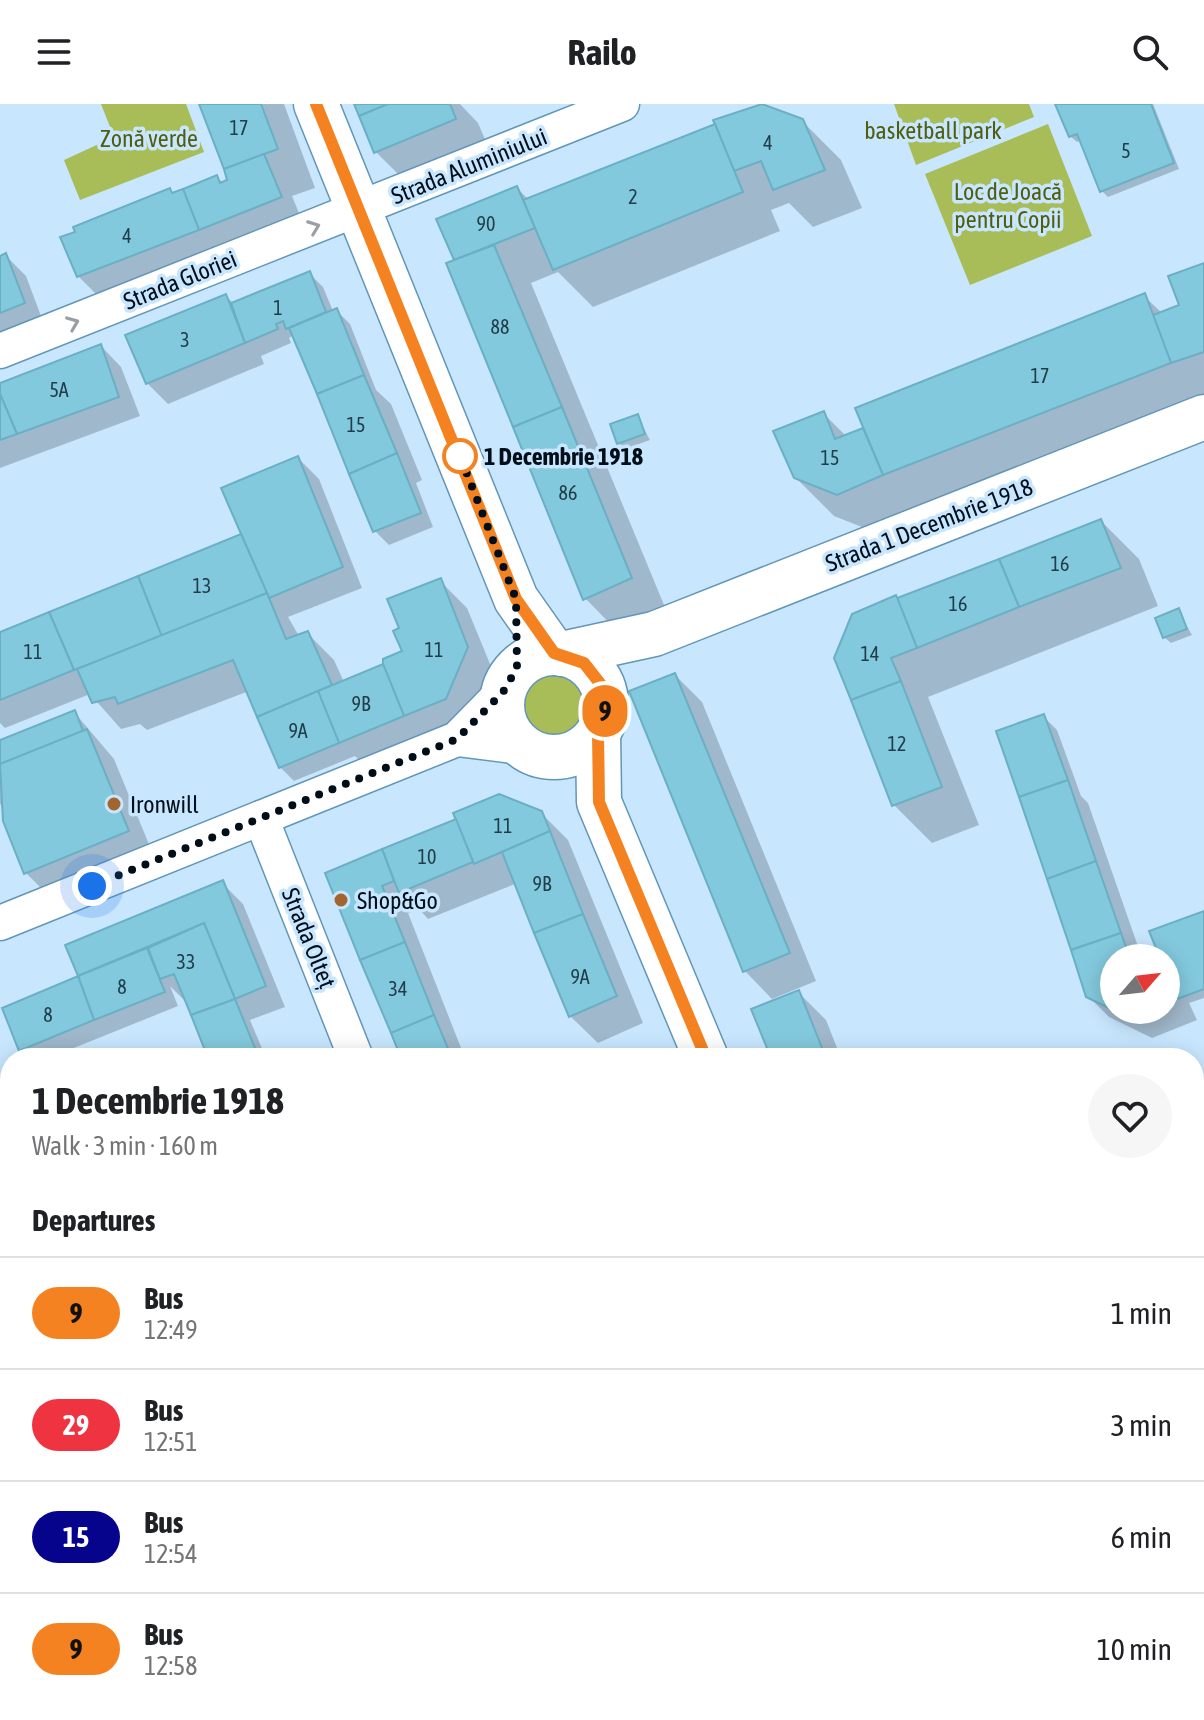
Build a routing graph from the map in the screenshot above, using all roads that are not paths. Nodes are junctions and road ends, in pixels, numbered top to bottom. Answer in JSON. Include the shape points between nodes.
{"nodes":[{"id":1,"x":316,"y":104,"type":"edge"},
{"id":2,"x":622,"y":104,"type":"edge"},
{"id":3,"x":360,"y":210,"type":"junction"},
{"id":4,"x":0,"y":351,"type":"edge"},
{"id":5,"x":1204,"y":417,"type":"edge"},
{"id":6,"x":654,"y":634,"type":"junction"},
{"id":7,"x":534,"y":667,"type":"junction"},
{"id":8,"x":602,"y":717,"type":"junction"},
{"id":9,"x":457,"y":739,"type":"junction"},
{"id":10,"x":530,"y":751,"type":"junction"},
{"id":11,"x":599,"y":802,"type":"junction"},
{"id":12,"x":261,"y":818,"type":"junction"},
{"id":13,"x":2,"y":916,"type":"edge"},
{"id":14,"x":352,"y":1048,"type":"edge"},
{"id":15,"x":702,"y":1048,"type":"edge"}],
"edges":[{"from":1,"to":3,"type":"main road"},
{"from":2,"to":3,"type":"street","name":"Strada Aluminiului"},
{"from":4,"to":3,"type":"street","name":"Strada Gloriei","one_way":true},
{"from":3,"to":7,"type":"main road","via":[[516,599]]},
{"from":5,"to":6,"type":"main road","name":"Strada 1 Decembrie 1918"},
{"from":6,"to":7,"type":"main road","name":"Strada 1 Decembrie 1918"},
{"from":6,"to":8,"type":"main road","name":"Strada 1 Decembrie 1918","via":[[625,664]]},
{"from":7,"to":8,"type":"main road","via":[[584,663],[595,673]]},
{"from":7,"to":9,"type":"street"},
{"from":7,"to":10,"type":"main road","via":[[504,722]]},
{"from":8,"to":10,"type":"main road","via":[[587,746],[572,754],[555,758]]},
{"from":8,"to":11,"type":"main road"},
{"from":9,"to":10,"type":"street"},
{"from":9,"to":12,"type":"street"},
{"from":10,"to":11,"type":"main road"},
{"from":11,"to":15,"type":"main road"},
{"from":12,"to":13,"type":"street"},
{"from":12,"to":14,"type":"street","name":"Strada Olteț"}]}
